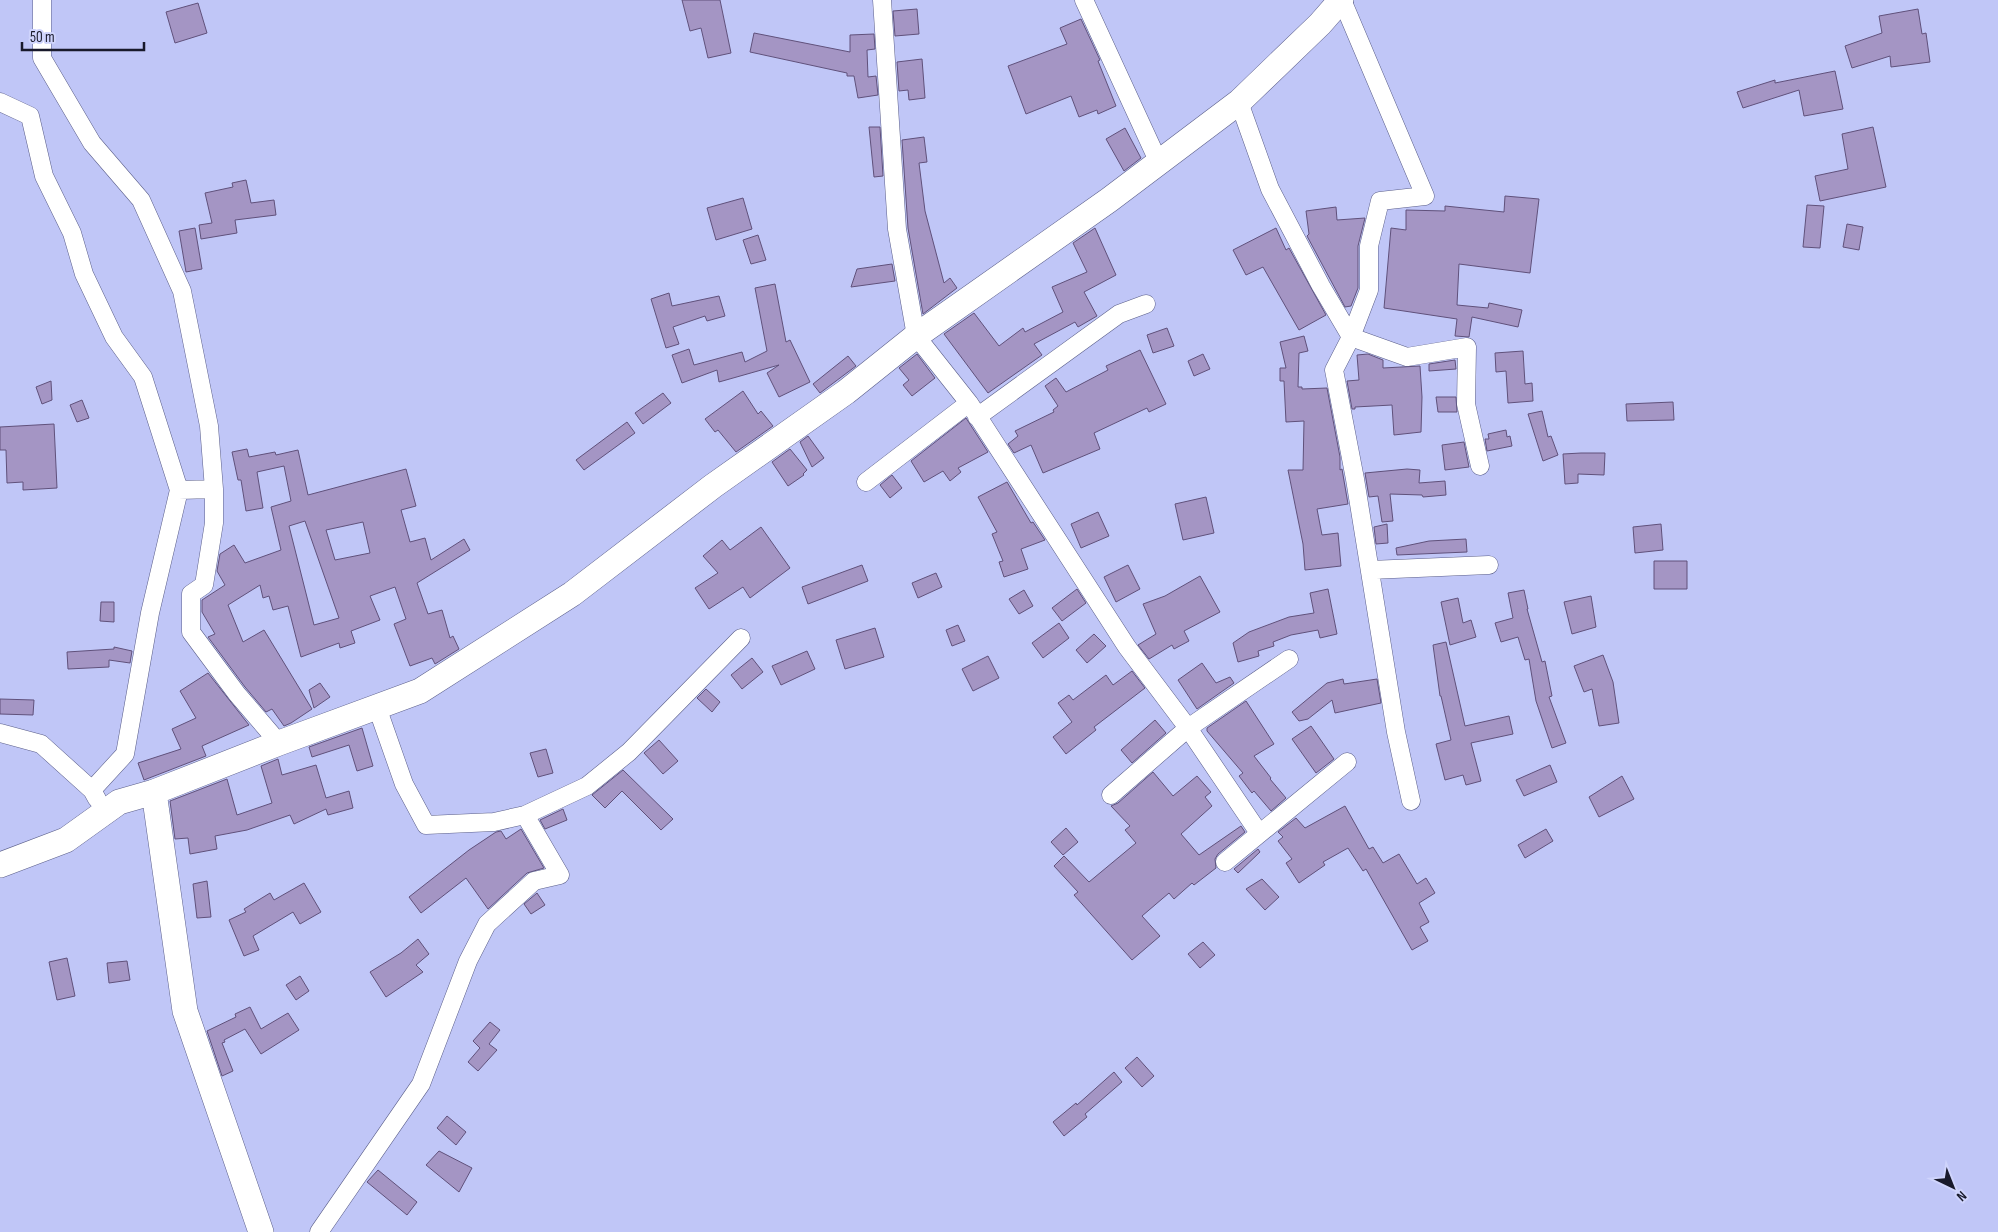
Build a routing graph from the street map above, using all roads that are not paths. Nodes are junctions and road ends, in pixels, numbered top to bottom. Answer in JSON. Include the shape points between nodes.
{"nodes":[{"id":1,"x":42,"y":0,"type":"edge"},
{"id":2,"x":882,"y":0,"type":"edge"},
{"id":3,"x":1084,"y":0,"type":"edge"},
{"id":4,"x":1341,"y":0,"type":"edge"},
{"id":5,"x":0,"y":102,"type":"edge"},
{"id":6,"x":1239,"y":102,"type":"junction"},
{"id":7,"x":1158,"y":163,"type":"junction"},
{"id":8,"x":1146,"y":304,"type":"dead end"},
{"id":9,"x":916,"y":336,"type":"junction"},
{"id":10,"x":1351,"y":337,"type":"junction"},
{"id":11,"x":973,"y":410,"type":"junction"},
{"id":12,"x":1480,"y":466,"type":"dead end"},
{"id":13,"x":866,"y":482,"type":"dead end"},
{"id":14,"x":214,"y":489,"type":"junction"},
{"id":15,"x":179,"y":490,"type":"junction"},
{"id":16,"x":1489,"y":565,"type":"dead end"},
{"id":17,"x":1370,"y":570,"type":"junction"},
{"id":18,"x":741,"y":638,"type":"dead end"},
{"id":19,"x":1289,"y":659,"type":"dead end"},
{"id":20,"x":377,"y":707,"type":"junction"},
{"id":21,"x":1188,"y":728,"type":"junction"},
{"id":22,"x":0,"y":733,"type":"edge"},
{"id":23,"x":279,"y":743,"type":"junction"},
{"id":24,"x":1347,"y":762,"type":"dead end"},
{"id":25,"x":92,"y":790,"type":"junction"},
{"id":26,"x":154,"y":792,"type":"junction"},
{"id":27,"x":1111,"y":796,"type":"dead end"},
{"id":28,"x":1410,"y":801,"type":"dead end"},
{"id":29,"x":112,"y":808,"type":"junction"},
{"id":30,"x":525,"y":815,"type":"junction"},
{"id":31,"x":1259,"y":833,"type":"junction"},
{"id":32,"x":1225,"y":862,"type":"dead end"},
{"id":33,"x":0,"y":865,"type":"edge"},
{"id":34,"x":262,"y":1232,"type":"edge"},
{"id":35,"x":319,"y":1232,"type":"edge"}],
"edges":[{"from":1,"to":14,"type":"street","via":[[42,58],[92,143],[141,200],[182,291],[209,426]]},
{"from":2,"to":9,"type":"street","via":[[896,229]]},
{"from":3,"to":7,"type":"street"},
{"from":4,"to":6,"type":"street"},
{"from":4,"to":10,"type":"street","via":[[1425,196],[1380,200],[1369,246],[1369,290]]},
{"from":5,"to":15,"type":"street","via":[[30,116],[44,176],[72,233],[84,274],[114,337],[143,377]]},
{"from":6,"to":7,"type":"street"},
{"from":6,"to":10,"type":"street","via":[[1270,189]]},
{"from":7,"to":9,"type":"street"},
{"from":8,"to":11,"type":"street","via":[[1120,314]]},
{"from":9,"to":11,"type":"street"},
{"from":9,"to":20,"type":"street","via":[[846,392],[713,486],[572,594],[420,691]]},
{"from":10,"to":12,"type":"street","via":[[1407,358],[1467,347],[1466,404]]},
{"from":10,"to":17,"type":"street","via":[[1334,370]]},
{"from":11,"to":13,"type":"street"},
{"from":11,"to":21,"type":"street","via":[[1127,647]]},
{"from":14,"to":15,"type":"street"},
{"from":14,"to":23,"type":"street","via":[[214,523],[206,576],[204,585],[191,594],[191,632]]},
{"from":15,"to":25,"type":"street","via":[[150,613],[125,754]]},
{"from":16,"to":17,"type":"street"},
{"from":17,"to":28,"type":"street"},
{"from":18,"to":30,"type":"street","via":[[630,752],[587,786]]},
{"from":19,"to":21,"type":"street"},
{"from":20,"to":23,"type":"street"},
{"from":20,"to":30,"type":"street","via":[[404,784],[426,825],[494,822]]},
{"from":21,"to":27,"type":"street"},
{"from":21,"to":31,"type":"street"},
{"from":22,"to":25,"type":"street","via":[[41,744]]},
{"from":23,"to":26,"type":"street"},
{"from":24,"to":31,"type":"street"},
{"from":25,"to":29,"type":"street"},
{"from":26,"to":29,"type":"street"},
{"from":26,"to":34,"type":"street","via":[[185,1011]]},
{"from":29,"to":33,"type":"street","via":[[66,840]]},
{"from":30,"to":35,"type":"street","via":[[560,875],[534,881],[487,924],[468,961],[421,1084]]},
{"from":31,"to":32,"type":"street"}]}
